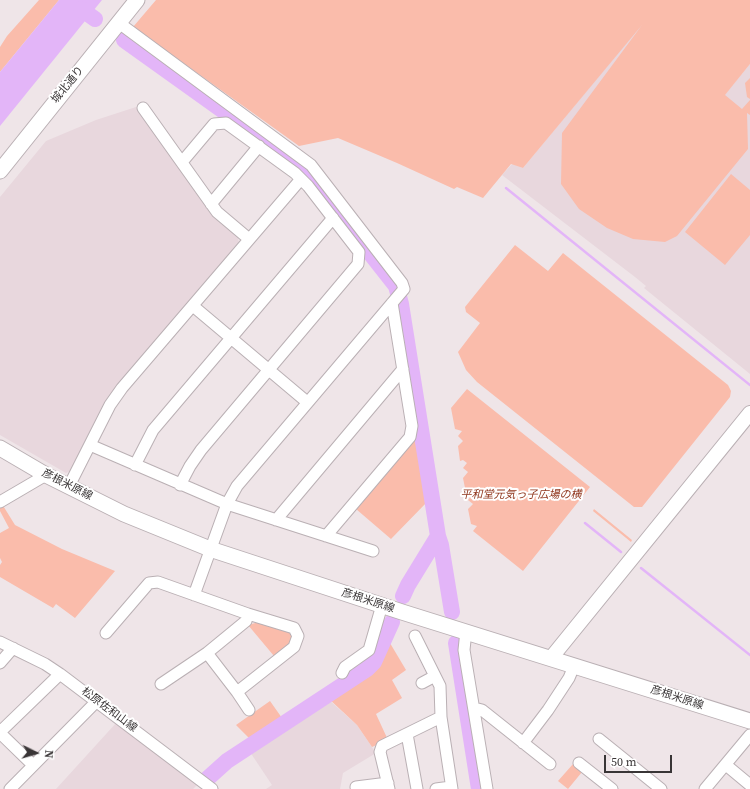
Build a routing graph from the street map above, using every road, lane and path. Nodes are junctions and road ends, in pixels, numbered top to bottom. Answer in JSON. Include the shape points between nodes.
{"nodes":[{"id":1,"x":126,"y":0,"type":"edge"},
{"id":2,"x":137,"y":0,"type":"edge"},
{"id":3,"x":119,"y":23,"type":"junction"},
{"id":4,"x":143,"y":108,"type":"dead end"},
{"id":5,"x":259,"y":146,"type":"junction"},
{"id":6,"x":0,"y":156,"type":"edge"},
{"id":7,"x":182,"y":162,"type":"junction"},
{"id":8,"x":0,"y":171,"type":"edge"},
{"id":9,"x":301,"y":178,"type":"junction"},
{"id":10,"x":211,"y":204,"type":"junction"},
{"id":11,"x":332,"y":218,"type":"junction"},
{"id":12,"x":249,"y":239,"type":"junction"},
{"id":13,"x":397,"y":298,"type":"junction"},
{"id":14,"x":193,"y":306,"type":"junction"},
{"id":15,"x":231,"y":337,"type":"junction"},
{"id":16,"x":402,"y":369,"type":"junction"},
{"id":17,"x":270,"y":370,"type":"junction"},
{"id":18,"x":307,"y":402,"type":"junction"},
{"id":19,"x":750,"y":413,"type":"edge"},
{"id":20,"x":90,"y":445,"type":"junction"},
{"id":21,"x":0,"y":448,"type":"edge"},
{"id":22,"x":135,"y":465,"type":"junction"},
{"id":23,"x":46,"y":475,"type":"junction"},
{"id":24,"x":180,"y":485,"type":"junction"},
{"id":25,"x":69,"y":486,"type":"junction"},
{"id":26,"x":0,"y":502,"type":"edge"},
{"id":27,"x":227,"y":504,"type":"junction"},
{"id":28,"x":276,"y":520,"type":"junction"},
{"id":29,"x":326,"y":536,"type":"junction"},
{"id":30,"x":210,"y":549,"type":"junction"},
{"id":31,"x":373,"y":551,"type":"dead end"},
{"id":32,"x":194,"y":595,"type":"junction"},
{"id":33,"x":382,"y":605,"type":"junction"},
{"id":34,"x":248,"y":614,"type":"junction"},
{"id":35,"x":466,"y":631,"type":"junction"},
{"id":36,"x":106,"y":633,"type":"dead end"},
{"id":37,"x":415,"y":636,"type":"dead end"},
{"id":38,"x":0,"y":642,"type":"edge"},
{"id":39,"x":13,"y":648,"type":"junction"},
{"id":40,"x":207,"y":653,"type":"junction"},
{"id":41,"x":551,"y":658,"type":"junction"},
{"id":42,"x":0,"y":663,"type":"edge"},
{"id":43,"x":574,"y":666,"type":"junction"},
{"id":44,"x":342,"y":673,"type":"dead end"},
{"id":45,"x":60,"y":674,"type":"junction"},
{"id":46,"x":435,"y":676,"type":"junction"},
{"id":47,"x":422,"y":683,"type":"dead end"},
{"id":48,"x":161,"y":684,"type":"dead end"},
{"id":49,"x":237,"y":692,"type":"junction"},
{"id":50,"x":97,"y":701,"type":"junction"},
{"id":51,"x":474,"y":708,"type":"junction"},
{"id":52,"x":249,"y":710,"type":"dead end"},
{"id":53,"x":441,"y":716,"type":"junction"},
{"id":54,"x":750,"y":721,"type":"edge"},
{"id":55,"x":0,"y":733,"type":"edge"},
{"id":56,"x":407,"y":734,"type":"junction"},
{"id":57,"x":750,"y":735,"type":"edge"},
{"id":58,"x":599,"y":739,"type":"dead end"},
{"id":59,"x":523,"y":743,"type":"junction"},
{"id":60,"x":579,"y":762,"type":"dead end"},
{"id":61,"x":550,"y":764,"type":"dead end"},
{"id":62,"x":33,"y":765,"type":"junction"},
{"id":63,"x":726,"y":765,"type":"junction"},
{"id":64,"x":750,"y":785,"type":"edge"},
{"id":65,"x":388,"y":786,"type":"edge"},
{"id":66,"x":356,"y":787,"type":"dead end"},
{"id":67,"x":210,"y":788,"type":"edge"},
{"id":68,"x":452,"y":788,"type":"edge"},
{"id":69,"x":707,"y":788,"type":"edge"},
{"id":70,"x":10,"y":789,"type":"edge"},
{"id":71,"x":417,"y":789,"type":"edge"},
{"id":72,"x":436,"y":789,"type":"edge"},
{"id":73,"x":487,"y":789,"type":"edge"},
{"id":74,"x":612,"y":789,"type":"edge"},
{"id":75,"x":661,"y":789,"type":"edge"}],
"edges":[{"from":1,"to":6,"type":"main road","name":"城北通り"},
{"from":2,"to":3,"type":"main road","name":"城北通り"},
{"from":3,"to":8,"type":"main road","name":"城北通り"},
{"from":3,"to":13,"type":"street","via":[[311,165],[402,283],[404,289]]},
{"from":4,"to":7,"type":"street"},
{"from":5,"to":7,"type":"street","via":[[226,123],[214,124]]},
{"from":5,"to":9,"type":"street"},
{"from":5,"to":10,"type":"street"},
{"from":7,"to":10,"type":"street"},
{"from":9,"to":11,"type":"street"},
{"from":9,"to":12,"type":"street"},
{"from":10,"to":12,"type":"street"},
{"from":11,"to":15,"type":"street"},
{"from":11,"to":17,"type":"street","via":[[359,252],[358,264]]},
{"from":12,"to":14,"type":"street"},
{"from":13,"to":16,"type":"street"},
{"from":13,"to":18,"type":"street"},
{"from":14,"to":15,"type":"street"},
{"from":14,"to":20,"type":"street","via":[[122,388],[110,405]]},
{"from":15,"to":17,"type":"street"},
{"from":15,"to":22,"type":"street","via":[[153,430]]},
{"from":16,"to":28,"type":"street"},
{"from":16,"to":29,"type":"street","via":[[412,426],[410,437]]},
{"from":17,"to":18,"type":"street"},
{"from":17,"to":24,"type":"street","via":[[201,450]]},
{"from":18,"to":27,"type":"street","via":[[237,486]]},
{"from":19,"to":41,"type":"street"},
{"from":20,"to":22,"type":"street"},
{"from":20,"to":25,"type":"street"},
{"from":21,"to":23,"type":"main road","name":"彦根米原線"},
{"from":22,"to":24,"type":"street"},
{"from":23,"to":25,"type":"main road","name":"彦根米原線"},
{"from":23,"to":26,"type":"street"},
{"from":24,"to":27,"type":"street"},
{"from":25,"to":30,"type":"main road","name":"彦根米原線","via":[[124,514]]},
{"from":27,"to":28,"type":"street"},
{"from":27,"to":30,"type":"street"},
{"from":28,"to":29,"type":"street"},
{"from":29,"to":31,"type":"street"},
{"from":30,"to":32,"type":"street"},
{"from":30,"to":33,"type":"main road","name":"彦根米原線"},
{"from":32,"to":34,"type":"street"},
{"from":32,"to":36,"type":"street","via":[[158,582],[149,583]]},
{"from":33,"to":35,"type":"main road","name":"彦根米原線"},
{"from":33,"to":44,"type":"street","via":[[369,650],[344,667]]},
{"from":34,"to":40,"type":"street","via":[[246,621]]},
{"from":34,"to":49,"type":"street","via":[[294,628],[298,636],[294,647]]},
{"from":35,"to":41,"type":"main road","name":"彦根米原線"},
{"from":35,"to":51,"type":"street","via":[[464,650]]},
{"from":37,"to":46,"type":"street"},
{"from":38,"to":39,"type":"street","name":"松原佐和山線"},
{"from":39,"to":42,"type":"street"},
{"from":39,"to":45,"type":"street","name":"松原佐和山線"},
{"from":40,"to":48,"type":"street"},
{"from":40,"to":49,"type":"street"},
{"from":41,"to":43,"type":"main road","name":"彦根米原線"},
{"from":43,"to":54,"type":"main road","name":"彦根米原線"},
{"from":43,"to":59,"type":"street","via":[[548,710]]},
{"from":45,"to":50,"type":"street","name":"松原佐和山線"},
{"from":45,"to":55,"type":"street"},
{"from":46,"to":47,"type":"street"},
{"from":46,"to":53,"type":"street","via":[[440,686]]},
{"from":49,"to":52,"type":"street"},
{"from":50,"to":62,"type":"street"},
{"from":50,"to":67,"type":"street","name":"松原佐和山線"},
{"from":51,"to":59,"type":"street","via":[[482,710]]},
{"from":51,"to":73,"type":"street"},
{"from":53,"to":56,"type":"street"},
{"from":53,"to":68,"type":"street"},
{"from":55,"to":62,"type":"street"},
{"from":56,"to":65,"type":"street","via":[[382,746],[380,752]]},
{"from":56,"to":71,"type":"street"},
{"from":57,"to":63,"type":"street"},
{"from":58,"to":75,"type":"street"},
{"from":59,"to":61,"type":"street"},
{"from":60,"to":74,"type":"street"},
{"from":62,"to":70,"type":"street"},
{"from":63,"to":64,"type":"street"},
{"from":63,"to":69,"type":"street"},
{"from":65,"to":66,"type":"street"},
{"from":68,"to":72,"type":"street"}]}
